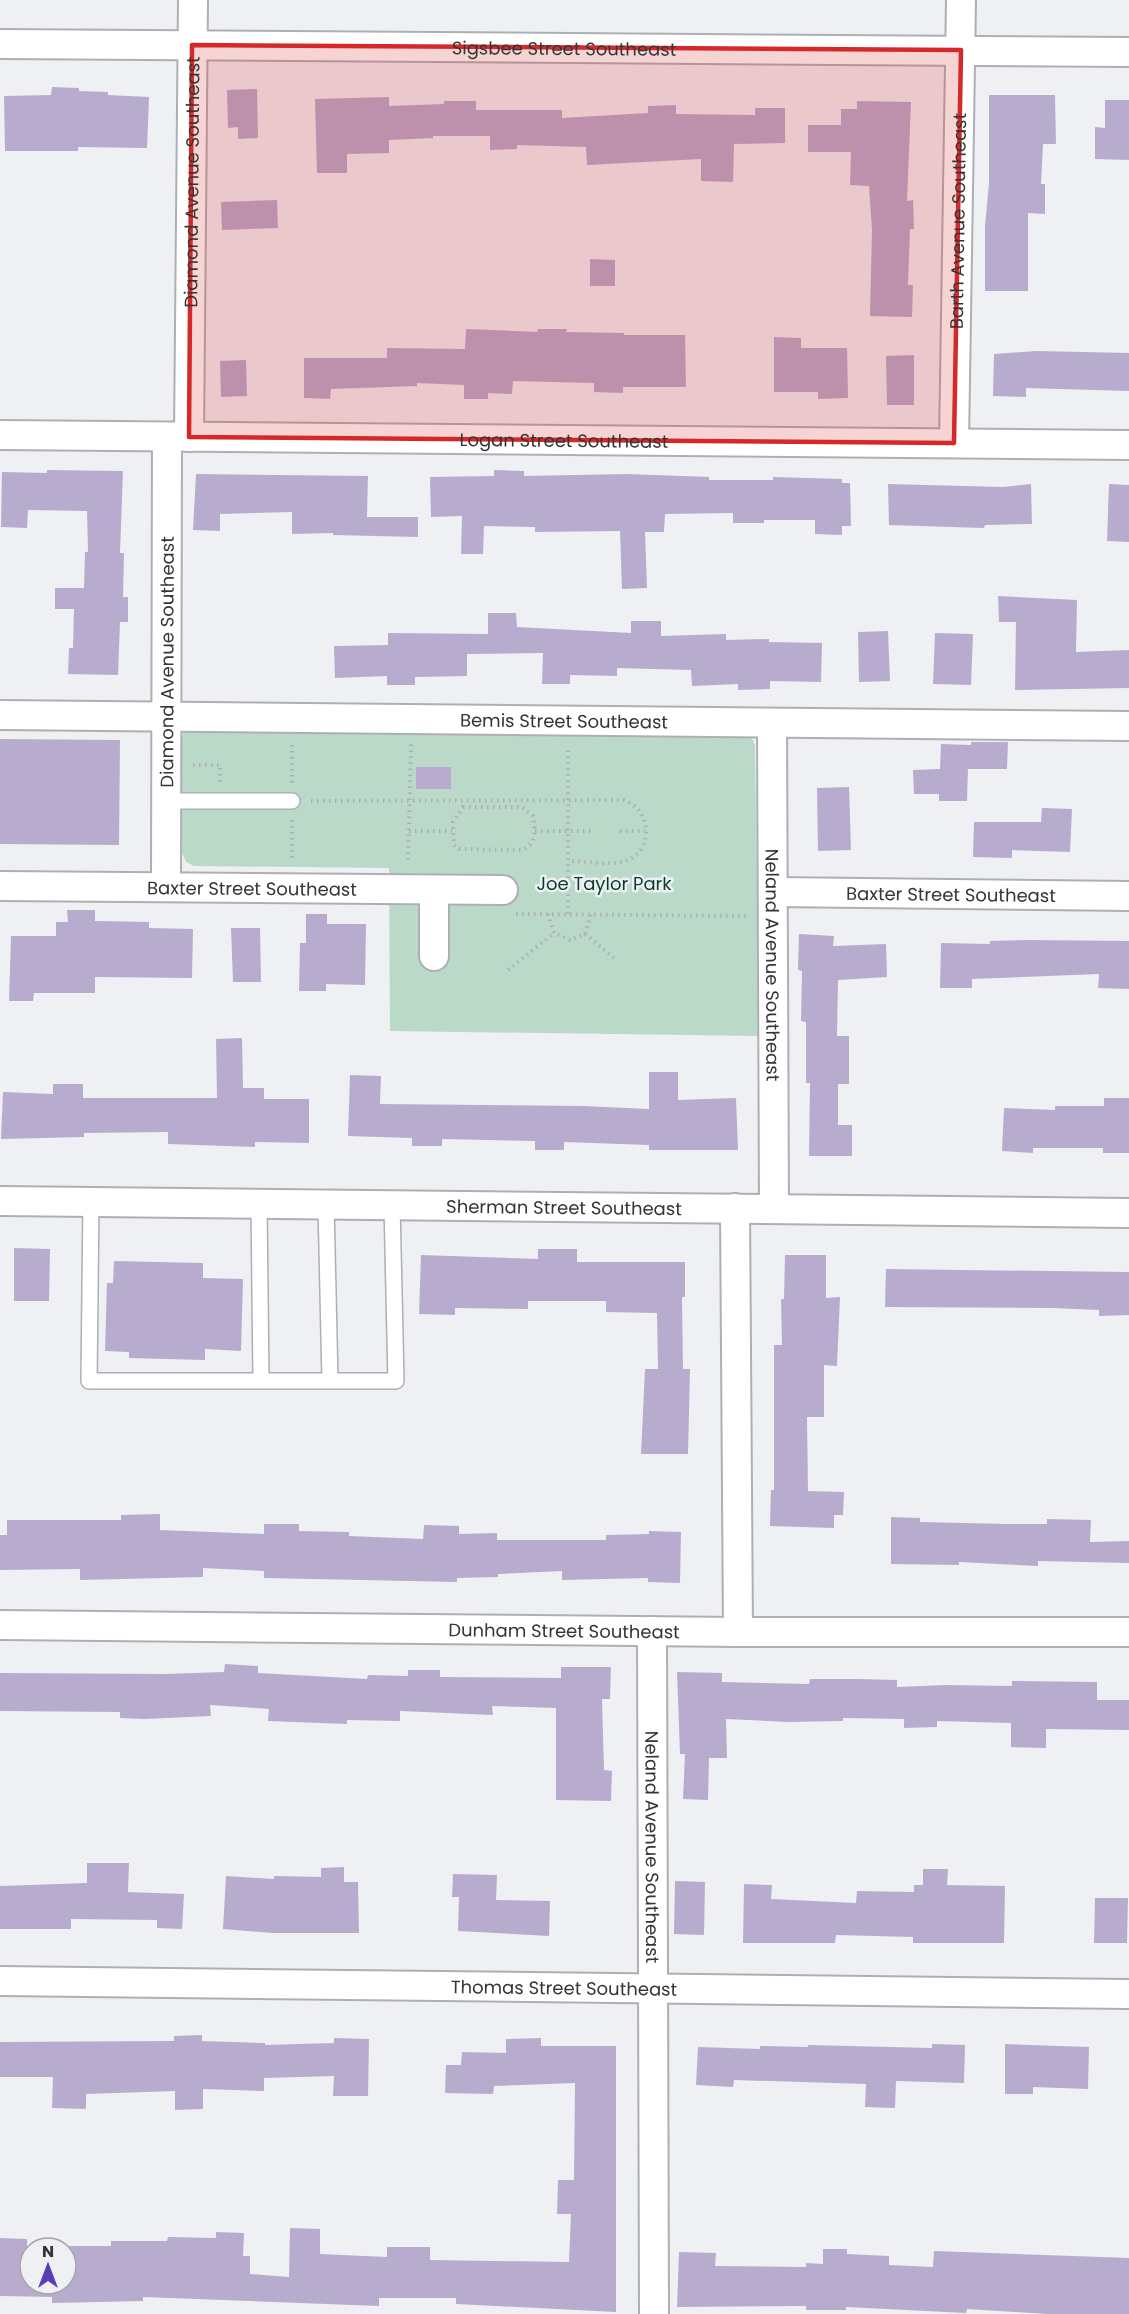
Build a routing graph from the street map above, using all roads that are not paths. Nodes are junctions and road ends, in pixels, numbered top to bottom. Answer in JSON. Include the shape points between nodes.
{"nodes":[{"id":1,"x":193,"y":0,"type":"edge"},
{"id":2,"x":961,"y":0,"type":"edge"},
{"id":3,"x":0,"y":44,"type":"edge"},
{"id":4,"x":192,"y":45,"type":"junction"},
{"id":5,"x":961,"y":50,"type":"junction"},
{"id":6,"x":1129,"y":52,"type":"edge"},
{"id":7,"x":0,"y":435,"type":"edge"},
{"id":8,"x":178,"y":437,"type":"junction"},
{"id":9,"x":954,"y":443,"type":"junction"},
{"id":10,"x":1129,"y":445,"type":"edge"},
{"id":11,"x":0,"y":715,"type":"edge"},
{"id":12,"x":166,"y":717,"type":"junction"},
{"id":13,"x":772,"y":723,"type":"junction"},
{"id":14,"x":1129,"y":726,"type":"edge"},
{"id":15,"x":166,"y":801,"type":"junction"},
{"id":16,"x":292,"y":801,"type":"dead end"},
{"id":17,"x":0,"y":886,"type":"edge"},
{"id":18,"x":166,"y":887,"type":"junction"},
{"id":19,"x":434,"y":890,"type":"junction"},
{"id":20,"x":774,"y":892,"type":"junction"},
{"id":21,"x":1129,"y":896,"type":"edge"},
{"id":22,"x":508,"y":902,"type":"road end"},
{"id":23,"x":434,"y":956,"type":"dead end"},
{"id":24,"x":0,"y":1201,"type":"edge"},
{"id":25,"x":91,"y":1202,"type":"junction"},
{"id":26,"x":259,"y":1203,"type":"junction"},
{"id":27,"x":326,"y":1204,"type":"junction"},
{"id":28,"x":392,"y":1204,"type":"junction"},
{"id":29,"x":735,"y":1208,"type":"junction"},
{"id":30,"x":774,"y":1208,"type":"junction"},
{"id":31,"x":1129,"y":1213,"type":"edge"},
{"id":32,"x":261,"y":1381,"type":"junction"},
{"id":33,"x":330,"y":1382,"type":"junction"},
{"id":34,"x":0,"y":1625,"type":"edge"},
{"id":35,"x":652,"y":1630,"type":"junction"},
{"id":36,"x":738,"y":1632,"type":"junction"},
{"id":37,"x":1129,"y":1632,"type":"edge"},
{"id":38,"x":0,"y":1981,"type":"edge"},
{"id":39,"x":653,"y":1990,"type":"junction"},
{"id":40,"x":1129,"y":1994,"type":"edge"},
{"id":41,"x":654,"y":2314,"type":"edge"}],
"edges":[{"from":1,"to":4,"type":"street","name":"Diamond Avenue Southeast"},
{"from":2,"to":5,"type":"street","name":"Barth Avenue Southeast"},
{"from":3,"to":4,"type":"street","name":"Sigsbee Street Southeast"},
{"from":4,"to":5,"type":"street","name":"Sigsbee Street Southeast"},
{"from":4,"to":8,"type":"street","name":"Diamond Avenue Southeast"},
{"from":5,"to":6,"type":"street","name":"Sigsbee Street Southeast"},
{"from":5,"to":9,"type":"street","name":"Barth Avenue Southeast"},
{"from":7,"to":8,"type":"street","name":"Logan Street Southeast"},
{"from":8,"to":9,"type":"street","name":"Logan Street Southeast"},
{"from":8,"to":12,"type":"street","name":"Diamond Avenue Southeast"},
{"from":9,"to":10,"type":"street","name":"Logan Street Southeast"},
{"from":11,"to":12,"type":"street","name":"Bemis Street Southeast"},
{"from":12,"to":13,"type":"street","name":"Bemis Street Southeast"},
{"from":12,"to":15,"type":"street","name":"Diamond Avenue Southeast"},
{"from":13,"to":14,"type":"street","name":"Bemis Street Southeast"},
{"from":13,"to":20,"type":"street","name":"Neland Avenue Southeast"},
{"from":15,"to":16,"type":"lane"},
{"from":15,"to":18,"type":"street","name":"Diamond Avenue Southeast"},
{"from":17,"to":18,"type":"street","name":"Baxter Street Southeast"},
{"from":18,"to":19,"type":"street","name":"Baxter Street Southeast"},
{"from":19,"to":22,"type":"street","name":"Baxter Street Southeast"},
{"from":19,"to":23,"type":"street"},
{"from":20,"to":21,"type":"street","name":"Baxter Street Southeast"},
{"from":20,"to":30,"type":"street","name":"Neland Avenue Southeast"},
{"from":24,"to":25,"type":"street","name":"Sherman Street Southeast"},
{"from":25,"to":26,"type":"street","name":"Sherman Street Southeast"},
{"from":25,"to":32,"type":"lane","via":[[89,1381]]},
{"from":26,"to":27,"type":"street","name":"Sherman Street Southeast"},
{"from":26,"to":32,"type":"lane"},
{"from":27,"to":28,"type":"street","name":"Sherman Street Southeast"},
{"from":27,"to":33,"type":"lane"},
{"from":28,"to":29,"type":"street","name":"Sherman Street Southeast"},
{"from":28,"to":33,"type":"lane","via":[[396,1382]]},
{"from":29,"to":30,"type":"street","name":"Sherman Street Southeast"},
{"from":29,"to":36,"type":"street"},
{"from":30,"to":31,"type":"street","name":"Sherman Street Southeast"},
{"from":32,"to":33,"type":"lane"},
{"from":34,"to":35,"type":"street","name":"Dunham Street Southeast"},
{"from":35,"to":36,"type":"street","name":"Dunham Street Southeast"},
{"from":35,"to":39,"type":"street","name":"Neland Avenue Southeast"},
{"from":36,"to":37,"type":"street","name":"Dunham Street Southeast"},
{"from":38,"to":39,"type":"street","name":"Thomas Street Southeast"},
{"from":39,"to":40,"type":"street","name":"Thomas Street Southeast"},
{"from":39,"to":41,"type":"street","name":"Neland Avenue Southeast"}]}
